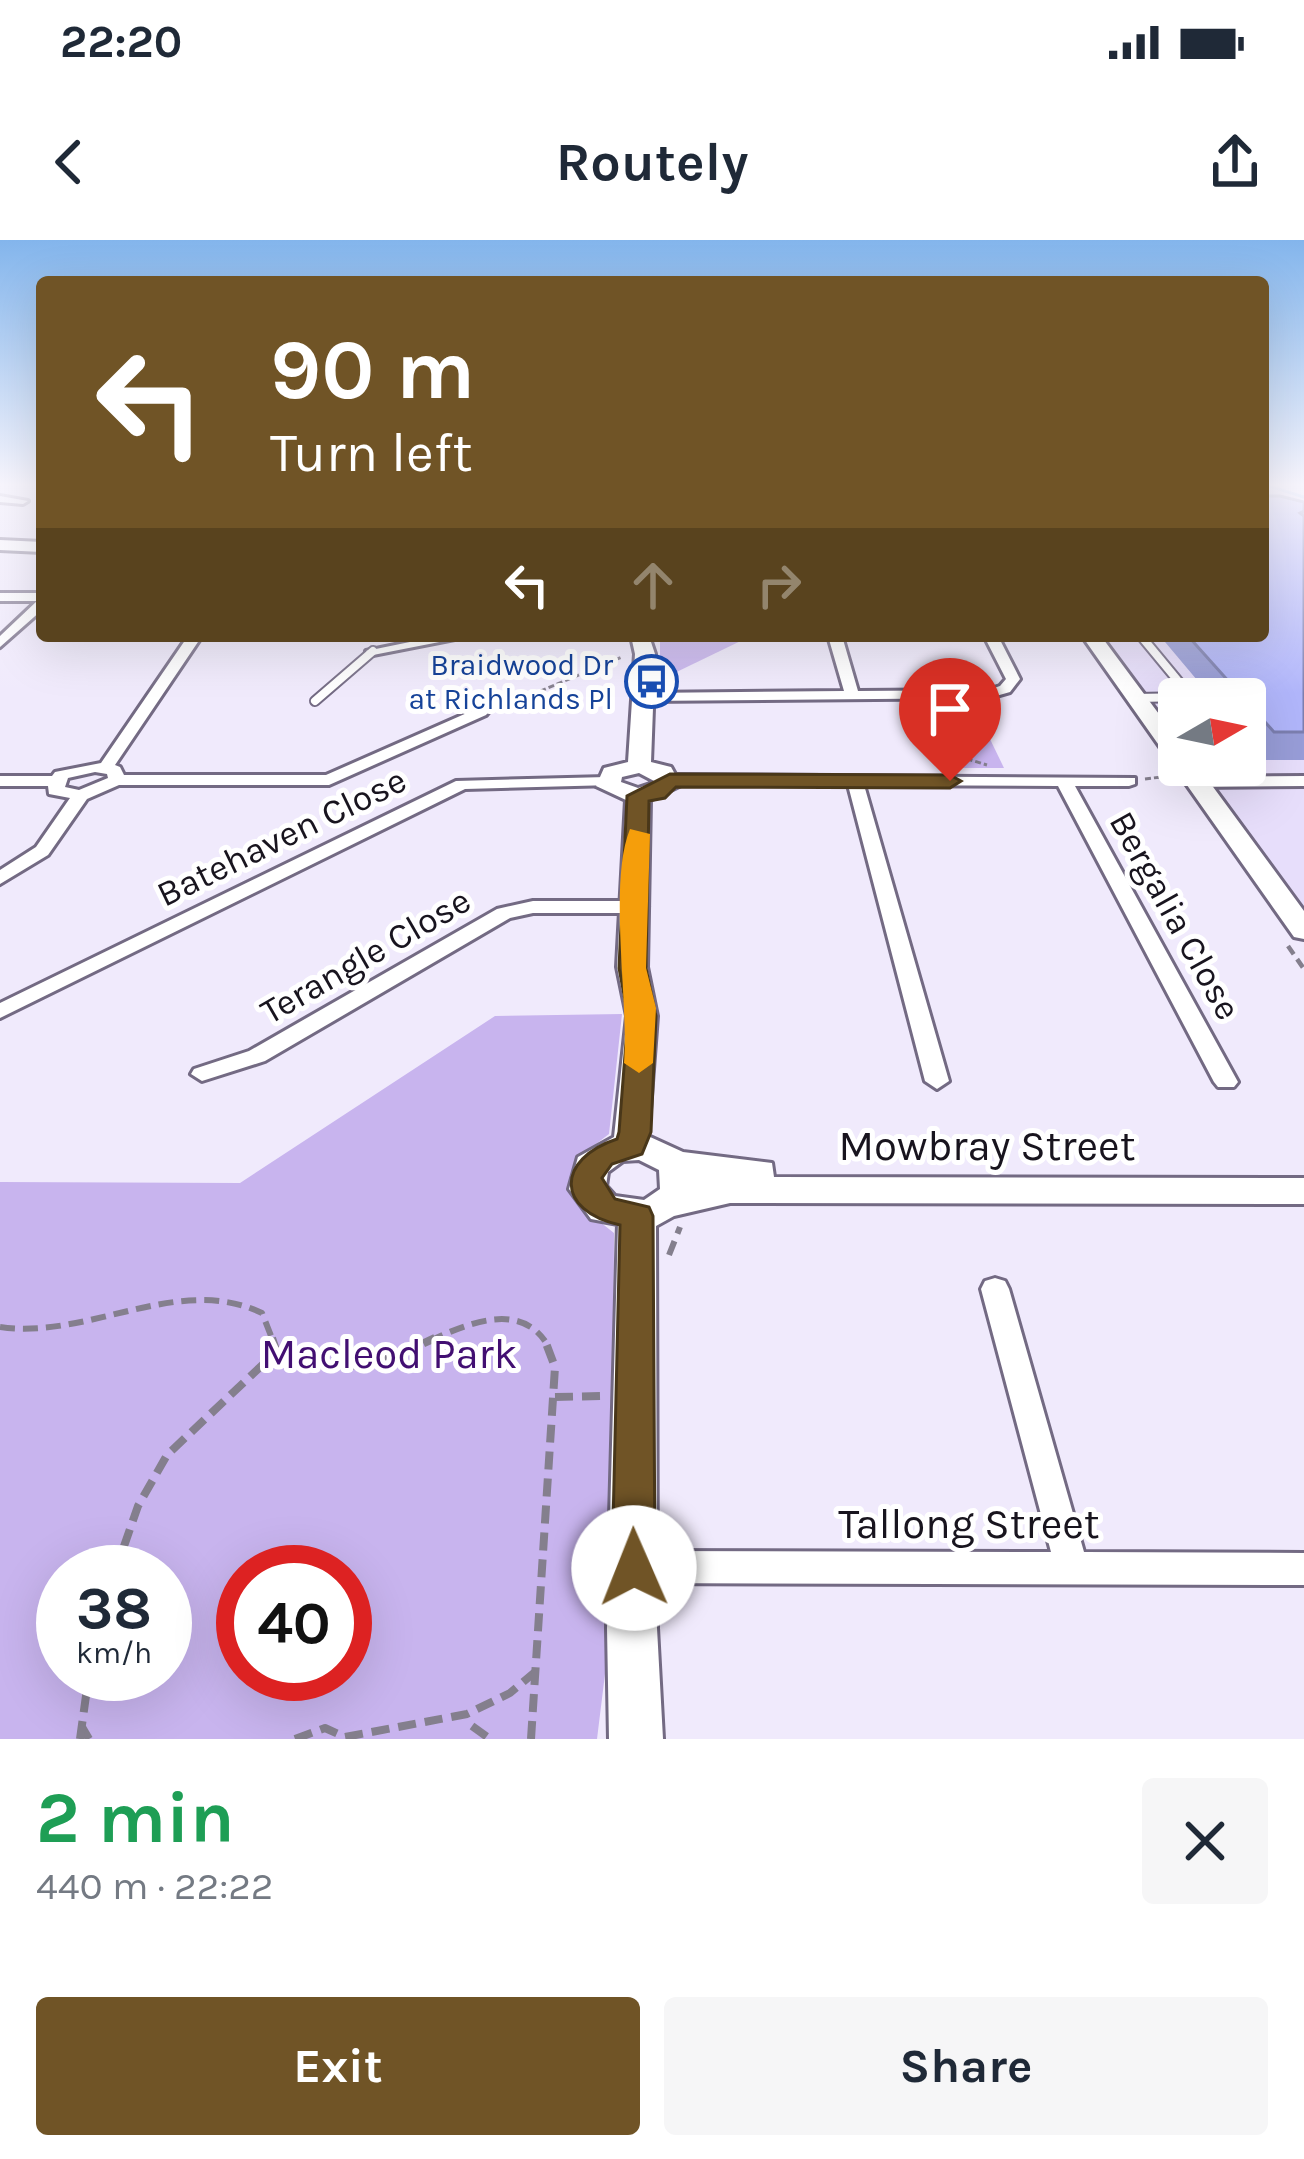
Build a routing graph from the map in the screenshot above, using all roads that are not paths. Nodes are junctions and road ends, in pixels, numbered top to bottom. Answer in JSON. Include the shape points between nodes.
{"nodes":[{"id":1,"x":0,"y":596,"type":"edge"},
{"id":2,"x":36,"y":599,"type":"edge"},
{"id":3,"x":36,"y":606,"type":"edge"},
{"id":4,"x":191,"y":642,"type":"edge"},
{"id":5,"x":427,"y":642,"type":"edge"},
{"id":6,"x":837,"y":642,"type":"edge"},
{"id":7,"x":994,"y":642,"type":"edge"},
{"id":8,"x":1095,"y":642,"type":"edge"},
{"id":9,"x":1146,"y":642,"type":"edge"},
{"id":10,"x":0,"y":643,"type":"edge"},
{"id":11,"x":643,"y":645,"type":"edge"},
{"id":12,"x":374,"y":651,"type":"joint"},
{"id":13,"x":1176,"y":678,"type":"edge"},
{"id":14,"x":643,"y":697,"type":"junction"},
{"id":15,"x":853,"y":697,"type":"junction"},
{"id":16,"x":496,"y":698,"type":"road end"},
{"id":17,"x":1135,"y":698,"type":"junction"},
{"id":18,"x":1158,"y":698,"type":"edge"},
{"id":19,"x":148,"y":700,"type":"junction"},
{"id":20,"x":315,"y":701,"type":"dead end"},
{"id":21,"x":1158,"y":732,"type":"edge"},
{"id":22,"x":83,"y":768,"type":"junction"},
{"id":23,"x":111,"y":773,"type":"junction"},
{"id":24,"x":1266,"y":778,"type":"edge"},
{"id":25,"x":670,"y":780,"type":"joint"},
{"id":26,"x":0,"y":781,"type":"edge"},
{"id":27,"x":55,"y":781,"type":"junction"},
{"id":28,"x":639,"y":781,"type":"junction"},
{"id":29,"x":1304,"y":781,"type":"edge"},
{"id":30,"x":607,"y":782,"type":"joint"},
{"id":31,"x":854,"y":782,"type":"junction"},
{"id":32,"x":1064,"y":782,"type":"junction"},
{"id":33,"x":1129,"y":782,"type":"road end"},
{"id":34,"x":1195,"y":786,"type":"edge"},
{"id":35,"x":81,"y":795,"type":"junction"},
{"id":36,"x":0,"y":878,"type":"edge"},
{"id":37,"x":638,"y":908,"type":"junction"},
{"id":38,"x":1304,"y":931,"type":"edge"},
{"id":39,"x":0,"y":1011,"type":"edge"},
{"id":40,"x":202,"y":1074,"type":"dead end"},
{"id":41,"x":937,"y":1081,"type":"dead end"},
{"id":42,"x":1226,"y":1082,"type":"dead end"},
{"id":43,"x":630,"y":1147,"type":"junction"},
{"id":44,"x":676,"y":1164,"type":"junction"},
{"id":45,"x":1304,"y":1171,"type":"edge"},
{"id":46,"x":1304,"y":1191,"type":"edge"},
{"id":47,"x":665,"y":1213,"type":"junction"},
{"id":48,"x":995,"y":1289,"type":"dead end"},
{"id":49,"x":634,"y":1568,"type":"junction"},
{"id":50,"x":1072,"y":1568,"type":"junction"},
{"id":51,"x":1304,"y":1569,"type":"edge"},
{"id":52,"x":636,"y":1739,"type":"edge"}],
"edges":[{"from":1,"to":2,"type":"street"},
{"from":3,"to":10,"type":"street"},
{"from":4,"to":19,"type":"street"},
{"from":5,"to":12,"type":"street"},
{"from":6,"to":15,"type":"street"},
{"from":7,"to":15,"type":"street","via":[[1011,685],[984,695]]},
{"from":8,"to":17,"type":"street"},
{"from":9,"to":13,"type":"lane"},
{"from":11,"to":14,"type":"street"},
{"from":12,"to":20,"type":"lane"},
{"from":14,"to":15,"type":"street"},
{"from":14,"to":28,"type":"street"},
{"from":16,"to":23,"type":"street","via":[[329,779]]},
{"from":17,"to":18,"type":"lane"},
{"from":17,"to":21,"type":"street"},
{"from":19,"to":22,"type":"street"},
{"from":19,"to":23,"type":"street"},
{"from":22,"to":23,"type":"street"},
{"from":22,"to":27,"type":"street"},
{"from":23,"to":35,"type":"street"},
{"from":24,"to":29,"type":"street"},
{"from":25,"to":28,"type":"street","via":[[658,793]]},
{"from":25,"to":31,"type":"street"},
{"from":26,"to":27,"type":"street"},
{"from":27,"to":35,"type":"street","via":[[61,794]]},
{"from":28,"to":30,"type":"street","via":[[620,794]]},
{"from":28,"to":37,"type":"street"},
{"from":30,"to":39,"type":"street","name":"Batehaven Close","via":[[462,784]]},
{"from":31,"to":32,"type":"street"},
{"from":31,"to":41,"type":"street"},
{"from":32,"to":33,"type":"street"},
{"from":32,"to":42,"type":"street","name":"Bergalia Close"},
{"from":34,"to":38,"type":"street"},
{"from":35,"to":36,"type":"street","via":[[42,851]]},
{"from":37,"to":40,"type":"street","name":"Terangle Close","via":[[504,913],[256,1056]]},
{"from":37,"to":43,"type":"street","via":[[632,968],[642,1016]]},
{"from":43,"to":44,"type":"street","via":[[656,1150]]},
{"from":43,"to":47,"type":"street","via":[[591,1166],[586,1189],[604,1209]]},
{"from":44,"to":45,"type":"street","name":"Mowbray Street","via":[[751,1172]]},
{"from":44,"to":47,"type":"street","via":[[682,1184]]},
{"from":46,"to":47,"type":"street","name":"Mowbray Street","via":[[730,1190]]},
{"from":47,"to":49,"type":"street"},
{"from":48,"to":50,"type":"street"},
{"from":49,"to":50,"type":"street","name":"Tallong Street"},
{"from":49,"to":52,"type":"street"},
{"from":50,"to":51,"type":"street","name":"Tallong Street"}]}
